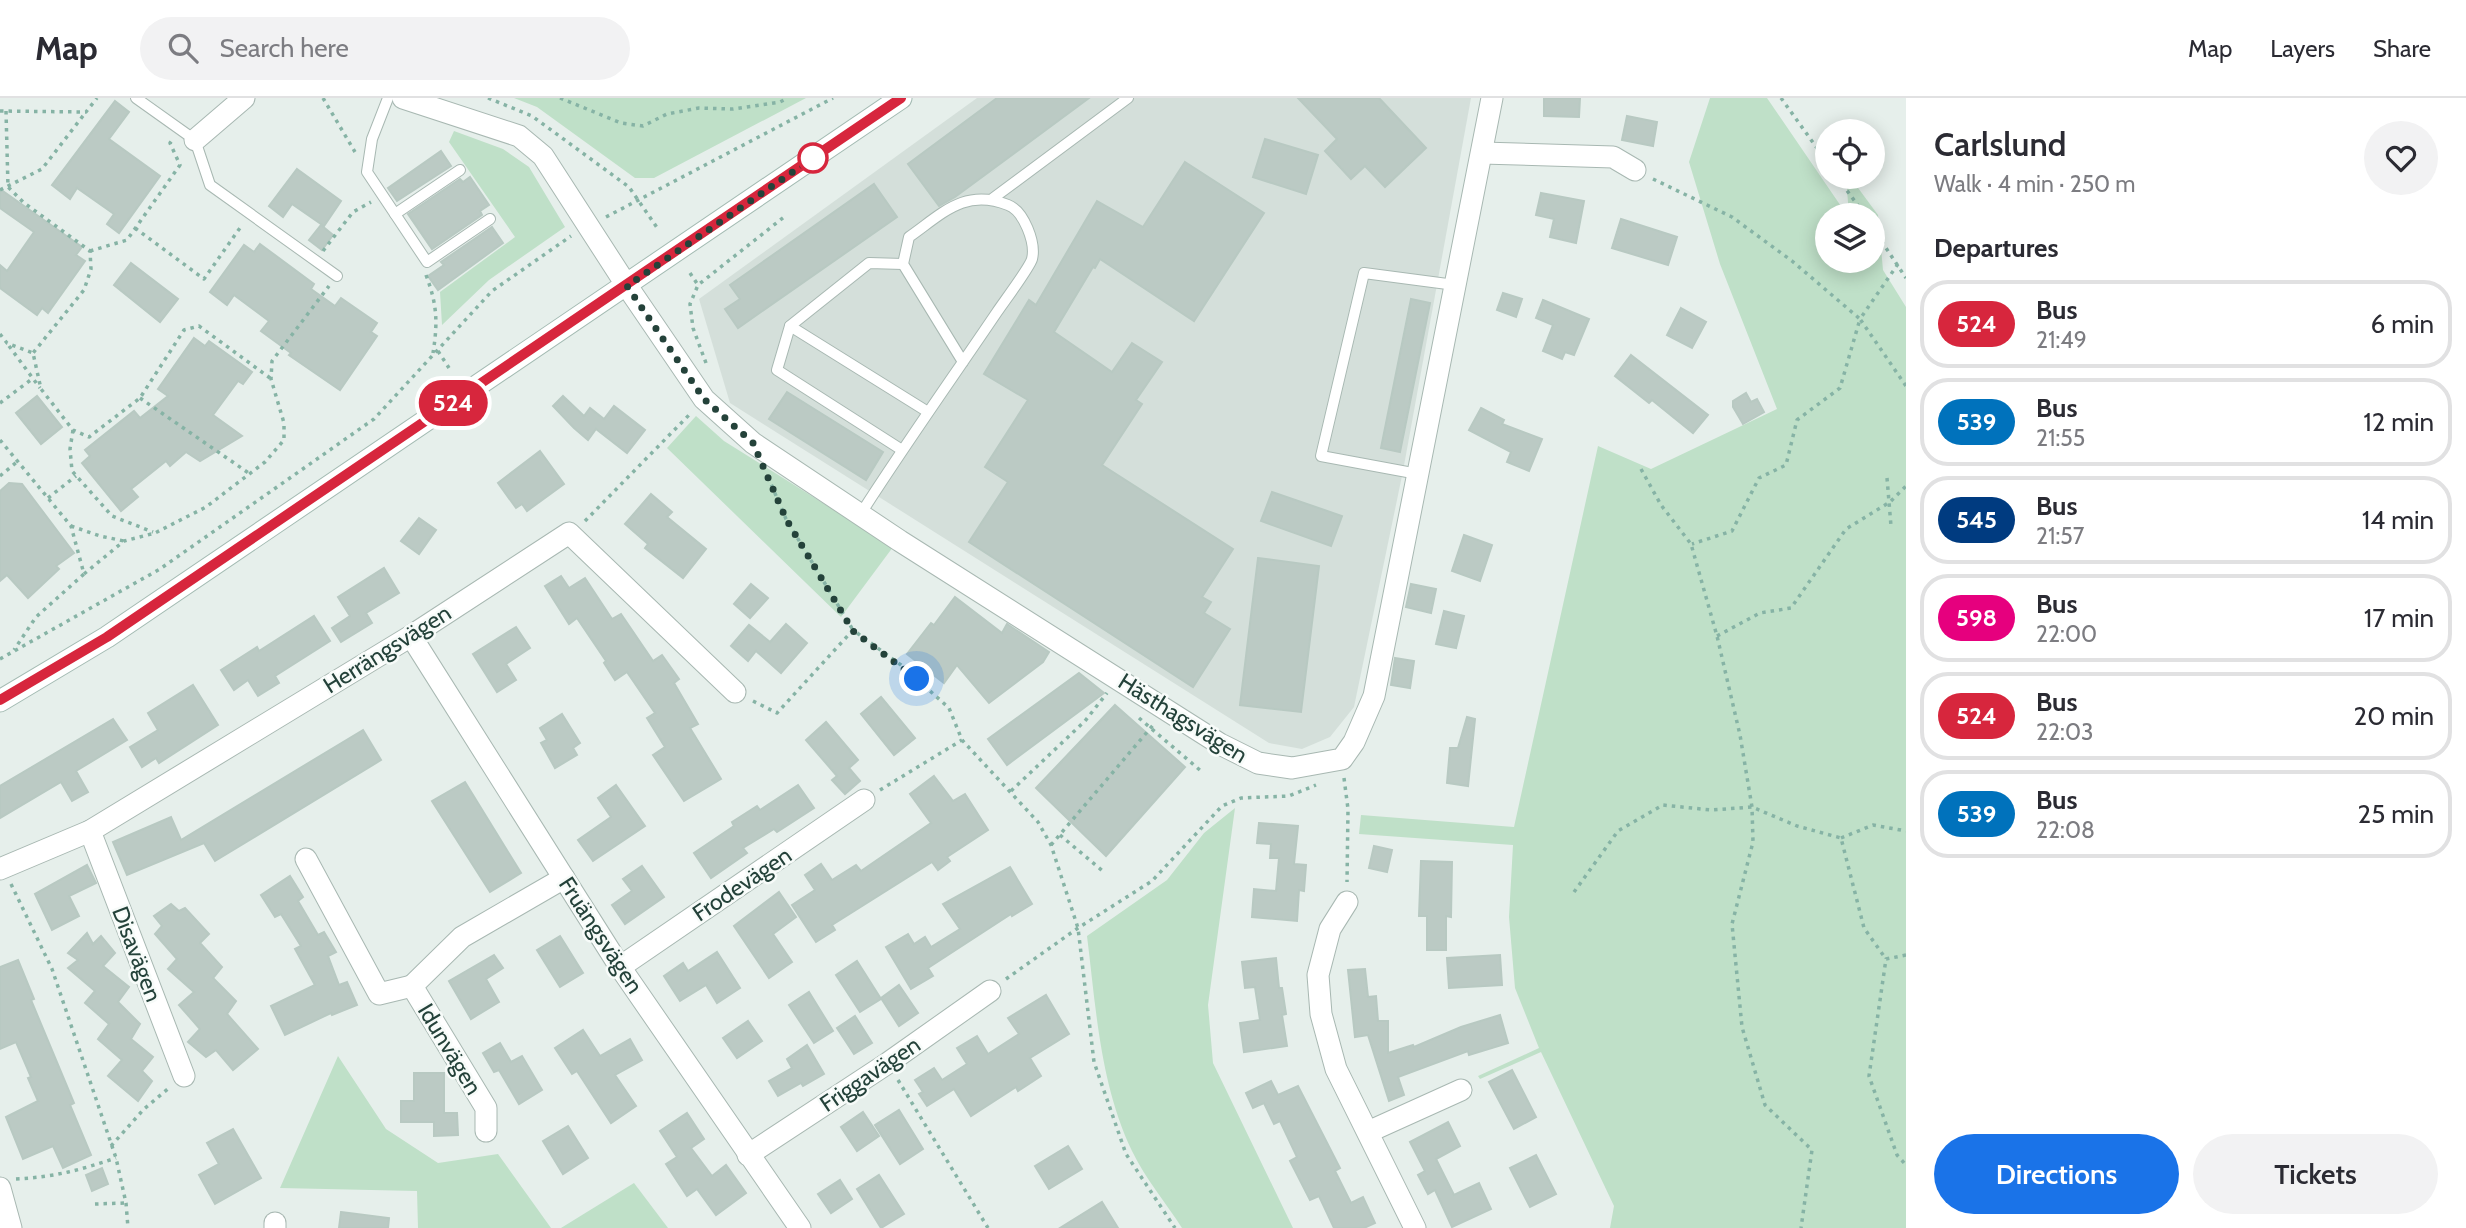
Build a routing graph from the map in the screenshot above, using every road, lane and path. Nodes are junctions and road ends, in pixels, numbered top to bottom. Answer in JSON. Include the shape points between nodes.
{"nodes":[{"id":1,"x":97,"y":98,"type":"edge"},
{"id":2,"x":136,"y":98,"type":"edge"},
{"id":3,"x":244,"y":98,"type":"edge"},
{"id":4,"x":323,"y":98,"type":"edge"},
{"id":5,"x":388,"y":98,"type":"edge"},
{"id":6,"x":403,"y":98,"type":"edge"},
{"id":7,"x":488,"y":98,"type":"edge"},
{"id":8,"x":560,"y":98,"type":"edge"},
{"id":9,"x":788,"y":98,"type":"edge"},
{"id":10,"x":833,"y":98,"type":"edge"},
{"id":11,"x":901,"y":98,"type":"edge"},
{"id":12,"x":1128,"y":98,"type":"edge"},
{"id":13,"x":1492,"y":98,"type":"edge"},
{"id":14,"x":1781,"y":98,"type":"edge"},
{"id":15,"x":452,"y":106,"type":"edge"},
{"id":16,"x":3,"y":111,"type":"edge"},
{"id":17,"x":86,"y":112,"type":"junction"},
{"id":18,"x":187,"y":135,"type":"junction"},
{"id":19,"x":1815,"y":145,"type":"edge"},
{"id":20,"x":1482,"y":153,"type":"junction"},
{"id":21,"x":460,"y":170,"type":"dead end"},
{"id":22,"x":1635,"y":170,"type":"joint"},
{"id":23,"x":367,"y":172,"type":"junction"},
{"id":24,"x":8,"y":187,"type":"junction"},
{"id":25,"x":0,"y":190,"type":"edge"},
{"id":26,"x":992,"y":198,"type":"junction"},
{"id":27,"x":639,"y":200,"type":"junction"},
{"id":28,"x":353,"y":212,"type":"dead end"},
{"id":29,"x":250,"y":214,"type":"junction"},
{"id":30,"x":395,"y":214,"type":"junction"},
{"id":31,"x":606,"y":217,"type":"dead end"},
{"id":32,"x":784,"y":217,"type":"dead end"},
{"id":33,"x":489,"y":219,"type":"dead end"},
{"id":34,"x":135,"y":228,"type":"junction"},
{"id":35,"x":658,"y":229,"type":"dead end"},
{"id":36,"x":576,"y":233,"type":"dead end"},
{"id":37,"x":1885,"y":246,"type":"edge"},
{"id":38,"x":90,"y":251,"type":"junction"},
{"id":39,"x":316,"y":261,"type":"junction"},
{"id":40,"x":427,"y":262,"type":"junction"},
{"id":41,"x":903,"y":264,"type":"junction"},
{"id":42,"x":1898,"y":264,"type":"junction"},
{"id":43,"x":690,"y":273,"type":"dead end"},
{"id":44,"x":337,"y":276,"type":"joint"},
{"id":45,"x":1906,"y":278,"type":"edge"},
{"id":46,"x":698,"y":285,"type":"junction"},
{"id":47,"x":1455,"y":285,"type":"junction"},
{"id":48,"x":627,"y":286,"type":"junction"},
{"id":49,"x":1860,"y":319,"type":"junction"},
{"id":50,"x":790,"y":326,"type":"junction"},
{"id":51,"x":0,"y":334,"type":"edge"},
{"id":52,"x":7,"y":343,"type":"junction"},
{"id":53,"x":438,"y":351,"type":"junction"},
{"id":54,"x":33,"y":354,"type":"junction"},
{"id":55,"x":433,"y":355,"type":"junction"},
{"id":56,"x":963,"y":362,"type":"junction"},
{"id":57,"x":707,"y":367,"type":"dead end"},
{"id":58,"x":449,"y":368,"type":"dead end"},
{"id":59,"x":33,"y":379,"type":"junction"},
{"id":60,"x":271,"y":379,"type":"junction"},
{"id":61,"x":1906,"y":386,"type":"edge"},
{"id":62,"x":41,"y":389,"type":"junction"},
{"id":63,"x":140,"y":398,"type":"junction"},
{"id":64,"x":704,"y":399,"type":"junction"},
{"id":65,"x":0,"y":403,"type":"edge"},
{"id":66,"x":928,"y":412,"type":"junction"},
{"id":67,"x":73,"y":430,"type":"junction"},
{"id":68,"x":0,"y":440,"type":"edge"},
{"id":69,"x":753,"y":443,"type":"junction"},
{"id":70,"x":902,"y":450,"type":"junction"},
{"id":71,"x":18,"y":461,"type":"junction"},
{"id":72,"x":1641,"y":469,"type":"dead end"},
{"id":73,"x":1418,"y":474,"type":"junction"},
{"id":74,"x":76,"y":475,"type":"junction"},
{"id":75,"x":251,"y":475,"type":"junction"},
{"id":76,"x":0,"y":476,"type":"edge"},
{"id":77,"x":1887,"y":478,"type":"dead end"},
{"id":78,"x":1906,"y":486,"type":"edge"},
{"id":79,"x":48,"y":498,"type":"junction"},
{"id":80,"x":1890,"y":502,"type":"junction"},
{"id":81,"x":860,"y":515,"type":"junction"},
{"id":82,"x":71,"y":526,"type":"junction"},
{"id":83,"x":1891,"y":526,"type":"dead end"},
{"id":84,"x":155,"y":533,"type":"junction"},
{"id":85,"x":569,"y":533,"type":"junction"},
{"id":86,"x":124,"y":541,"type":"junction"},
{"id":87,"x":1691,"y":544,"type":"junction"},
{"id":88,"x":84,"y":574,"type":"junction"},
{"id":89,"x":853,"y":631,"type":"junction"},
{"id":90,"x":411,"y":636,"type":"junction"},
{"id":91,"x":1717,"y":636,"type":"junction"},
{"id":92,"x":13,"y":652,"type":"junction"},
{"id":93,"x":0,"y":659,"type":"edge"},
{"id":94,"x":1114,"y":690,"type":"junction"},
{"id":95,"x":735,"y":692,"type":"joint"},
{"id":96,"x":0,"y":701,"type":"edge"},
{"id":97,"x":1167,"y":710,"type":"junction"},
{"id":98,"x":1134,"y":714,"type":"dead end"},
{"id":99,"x":1151,"y":728,"type":"junction"},
{"id":100,"x":962,"y":740,"type":"junction"},
{"id":101,"x":1342,"y":759,"type":"junction"},
{"id":102,"x":1201,"y":771,"type":"dead end"},
{"id":103,"x":1011,"y":791,"type":"junction"},
{"id":104,"x":864,"y":800,"type":"joint"},
{"id":105,"x":1752,"y":807,"type":"junction"},
{"id":106,"x":90,"y":831,"type":"junction"},
{"id":107,"x":1906,"y":831,"type":"edge"},
{"id":108,"x":1060,"y":835,"type":"junction"},
{"id":109,"x":1841,"y":838,"type":"junction"},
{"id":110,"x":1051,"y":845,"type":"junction"},
{"id":111,"x":306,"y":859,"type":"dead end"},
{"id":112,"x":2,"y":869,"type":"edge"},
{"id":113,"x":1105,"y":873,"type":"dead end"},
{"id":114,"x":564,"y":878,"type":"junction"},
{"id":115,"x":1574,"y":892,"type":"dead end"},
{"id":116,"x":1347,"y":902,"type":"joint"},
{"id":117,"x":1078,"y":928,"type":"junction"},
{"id":118,"x":1906,"y":955,"type":"edge"},
{"id":119,"x":1886,"y":959,"type":"junction"},
{"id":120,"x":621,"y":967,"type":"junction"},
{"id":121,"x":412,"y":986,"type":"junction"},
{"id":122,"x":990,"y":991,"type":"joint"},
{"id":123,"x":888,"y":1063,"type":"junction"},
{"id":124,"x":184,"y":1076,"type":"joint"},
{"id":125,"x":1461,"y":1090,"type":"dead end"},
{"id":126,"x":486,"y":1131,"type":"dead end"},
{"id":127,"x":1368,"y":1132,"type":"junction"},
{"id":128,"x":111,"y":1146,"type":"junction"},
{"id":129,"x":748,"y":1155,"type":"junction"},
{"id":130,"x":116,"y":1158,"type":"junction"},
{"id":131,"x":1906,"y":1165,"type":"edge"},
{"id":132,"x":6,"y":1183,"type":"edge"},
{"id":133,"x":126,"y":1203,"type":"junction"},
{"id":134,"x":95,"y":1204,"type":"dead end"},
{"id":135,"x":11,"y":1228,"type":"edge"},
{"id":136,"x":128,"y":1228,"type":"edge"},
{"id":137,"x":800,"y":1228,"type":"edge"},
{"id":138,"x":988,"y":1228,"type":"edge"},
{"id":139,"x":1175,"y":1228,"type":"edge"},
{"id":140,"x":1415,"y":1228,"type":"edge"},
{"id":141,"x":1801,"y":1228,"type":"edge"}],
"edges":[{"from":1,"to":17,"type":"path"},
{"from":2,"to":18,"type":"lane"},
{"from":3,"to":18,"type":"street"},
{"from":4,"to":23,"type":"path"},
{"from":5,"to":23,"type":"lane","via":[[372,138]]},
{"from":6,"to":15,"type":"street","name":"Hästhagsvägen"},
{"from":7,"to":27,"type":"path","via":[[532,116],[629,187]]},
{"from":8,"to":9,"type":"path","via":[[643,126],[667,114],[699,107],[733,109]]},
{"from":10,"to":27,"type":"path"},
{"from":11,"to":48,"type":"street"},
{"from":12,"to":26,"type":"lane"},
{"from":13,"to":20,"type":"street"},
{"from":14,"to":19,"type":"path"},
{"from":15,"to":48,"type":"street","name":"Hästhagsvägen","via":[[519,136],[543,156]]},
{"from":16,"to":17,"type":"path"},
{"from":16,"to":24,"type":"path"},
{"from":17,"to":24,"type":"path","via":[[42,169]]},
{"from":18,"to":29,"type":"lane","via":[[210,185]]},
{"from":18,"to":34,"type":"path","via":[[170,143],[180,165]]},
{"from":20,"to":22,"type":"street","via":[[1613,157]]},
{"from":20,"to":47,"type":"street"},
{"from":21,"to":30,"type":"lane"},
{"from":22,"to":49,"type":"path","via":[[1732,217]]},
{"from":23,"to":30,"type":"lane"},
{"from":24,"to":25,"type":"path"},
{"from":24,"to":38,"type":"path"},
{"from":26,"to":41,"type":"lane","via":[[964,200],[909,237]]},
{"from":26,"to":56,"type":"lane","via":[[1015,207],[1029,229],[1032,260]]},
{"from":27,"to":31,"type":"path"},
{"from":27,"to":35,"type":"path"},
{"from":28,"to":39,"type":"path"},
{"from":29,"to":34,"type":"path","via":[[204,279]]},
{"from":29,"to":39,"type":"lane"},
{"from":30,"to":40,"type":"lane"},
{"from":32,"to":46,"type":"path"},
{"from":33,"to":40,"type":"lane"},
{"from":34,"to":38,"type":"path","via":[[127,240]]},
{"from":36,"to":53,"type":"path","via":[[492,291]]},
{"from":37,"to":42,"type":"path"},
{"from":38,"to":54,"type":"path","via":[[91,269],[84,290]]},
{"from":39,"to":44,"type":"lane"},
{"from":40,"to":55,"type":"path","via":[[425,273],[435,299],[437,329]]},
{"from":41,"to":50,"type":"lane","via":[[869,263]]},
{"from":41,"to":56,"type":"lane"},
{"from":42,"to":45,"type":"path"},
{"from":42,"to":49,"type":"path"},
{"from":43,"to":46,"type":"path"},
{"from":44,"to":60,"type":"path","via":[[272,361]]},
{"from":46,"to":57,"type":"path","via":[[690,304],[691,316]]},
{"from":47,"to":73,"type":"street"},
{"from":47,"to":73,"type":"lane","via":[[1364,273],[1321,456]]},
{"from":48,"to":64,"type":"street","name":"Hästhagsvägen"},
{"from":48,"to":96,"type":"street","via":[[107,637]]},
{"from":49,"to":61,"type":"path"},
{"from":49,"to":87,"type":"path","via":[[1840,388],[1797,420],[1786,465],[1759,478],[1732,531]]},
{"from":50,"to":66,"type":"lane"},
{"from":50,"to":70,"type":"lane","via":[[777,370]]},
{"from":51,"to":52,"type":"path"},
{"from":52,"to":54,"type":"path"},
{"from":52,"to":59,"type":"path"},
{"from":53,"to":55,"type":"path"},
{"from":53,"to":58,"type":"path"},
{"from":54,"to":62,"type":"path"},
{"from":55,"to":92,"type":"path","via":[[374,419],[160,569]]},
{"from":56,"to":66,"type":"lane"},
{"from":59,"to":62,"type":"path"},
{"from":59,"to":65,"type":"path"},
{"from":60,"to":63,"type":"path","via":[[199,326],[184,330]]},
{"from":60,"to":75,"type":"path","via":[[284,423],[284,440]]},
{"from":62,"to":67,"type":"path"},
{"from":63,"to":67,"type":"path","via":[[89,437]]},
{"from":63,"to":75,"type":"path"},
{"from":64,"to":69,"type":"street","name":"Hästhagsvägen"},
{"from":64,"to":85,"type":"path","via":[[594,514]]},
{"from":66,"to":70,"type":"lane"},
{"from":67,"to":74,"type":"path","via":[[70,449]]},
{"from":68,"to":71,"type":"path"},
{"from":69,"to":81,"type":"street","name":"Hästhagsvägen"},
{"from":69,"to":89,"type":"path","via":[[786,519]]},
{"from":70,"to":81,"type":"lane"},
{"from":71,"to":76,"type":"path"},
{"from":71,"to":79,"type":"path"},
{"from":72,"to":87,"type":"path"},
{"from":73,"to":101,"type":"street","via":[[1374,696]]},
{"from":74,"to":79,"type":"path"},
{"from":74,"to":84,"type":"path","via":[[112,516]]},
{"from":75,"to":84,"type":"path","via":[[205,508]]},
{"from":77,"to":80,"type":"path"},
{"from":78,"to":80,"type":"path"},
{"from":79,"to":82,"type":"path"},
{"from":80,"to":83,"type":"path"},
{"from":80,"to":91,"type":"path","via":[[1846,529],[1791,608],[1760,613]]},
{"from":81,"to":94,"type":"street","name":"Hästhagsvägen"},
{"from":82,"to":86,"type":"path"},
{"from":82,"to":88,"type":"path"},
{"from":84,"to":86,"type":"path"},
{"from":85,"to":90,"type":"street","name":"Herrängsvägen"},
{"from":85,"to":95,"type":"street"},
{"from":86,"to":88,"type":"path"},
{"from":87,"to":91,"type":"path"},
{"from":88,"to":92,"type":"path","via":[[36,617]]},
{"from":89,"to":95,"type":"path","via":[[777,713]]},
{"from":89,"to":100,"type":"path","via":[[901,665],[948,708]]},
{"from":90,"to":106,"type":"street","name":"Herrängsvägen"},
{"from":90,"to":114,"type":"street","name":"Fruängsvägen"},
{"from":91,"to":105,"type":"path"},
{"from":92,"to":93,"type":"path"},
{"from":94,"to":97,"type":"street","name":"Hästhagsvägen"},
{"from":94,"to":103,"type":"path"},
{"from":97,"to":99,"type":"path"},
{"from":97,"to":101,"type":"street","name":"Hästhagsvägen","via":[[1258,763],[1292,768]]},
{"from":98,"to":99,"type":"path"},
{"from":99,"to":102,"type":"path"},
{"from":99,"to":108,"type":"path"},
{"from":100,"to":103,"type":"path"},
{"from":100,"to":104,"type":"path"},
{"from":101,"to":116,"type":"path","via":[[1348,809]]},
{"from":101,"to":117,"type":"path","via":[[1314,787],[1289,796],[1241,797],[1222,806],[1152,881]]},
{"from":103,"to":110,"type":"path"},
{"from":104,"to":120,"type":"street","name":"Frodevägen"},
{"from":105,"to":109,"type":"path"},
{"from":105,"to":115,"type":"path","via":[[1711,810],[1662,805],[1618,831]]},
{"from":105,"to":141,"type":"path","via":[[1753,842],[1732,924],[1742,1027],[1765,1104],[1812,1150]]},
{"from":106,"to":112,"type":"street","name":"Herrängsvägen"},
{"from":106,"to":124,"type":"street","name":"Disavägen"},
{"from":107,"to":109,"type":"path","via":[[1872,825]]},
{"from":108,"to":110,"type":"path"},
{"from":108,"to":113,"type":"path"},
{"from":109,"to":119,"type":"path","via":[[1864,928]]},
{"from":110,"to":117,"type":"path"},
{"from":111,"to":121,"type":"street","via":[[379,994]]},
{"from":112,"to":128,"type":"path","via":[[52,970]]},
{"from":114,"to":120,"type":"street","name":"Fruängsvägen"},
{"from":114,"to":121,"type":"street","name":"Idunvägen","via":[[463,937]]},
{"from":116,"to":127,"type":"street","via":[[1330,929],[1318,975],[1321,1014],[1336,1069]]},
{"from":117,"to":122,"type":"path"},
{"from":117,"to":139,"type":"path","via":[[1094,1062],[1126,1154]]},
{"from":118,"to":119,"type":"path"},
{"from":119,"to":131,"type":"path","via":[[1869,1076],[1897,1155]]},
{"from":120,"to":129,"type":"street","name":"Fruängsvägen"},
{"from":121,"to":126,"type":"street","name":"Idunvägen","via":[[486,1108]]},
{"from":122,"to":123,"type":"street","name":"Friggavägen"},
{"from":123,"to":129,"type":"street","name":"Friggavägen"},
{"from":123,"to":138,"type":"path"},
{"from":124,"to":128,"type":"path","via":[[144,1109]]},
{"from":125,"to":127,"type":"street"},
{"from":127,"to":140,"type":"street"},
{"from":128,"to":130,"type":"path"},
{"from":129,"to":137,"type":"street","name":"Fruängsvägen"},
{"from":130,"to":132,"type":"path","via":[[72,1173]]},
{"from":130,"to":133,"type":"path"},
{"from":132,"to":135,"type":"street"},
{"from":133,"to":134,"type":"path"},
{"from":133,"to":136,"type":"path"}]}
